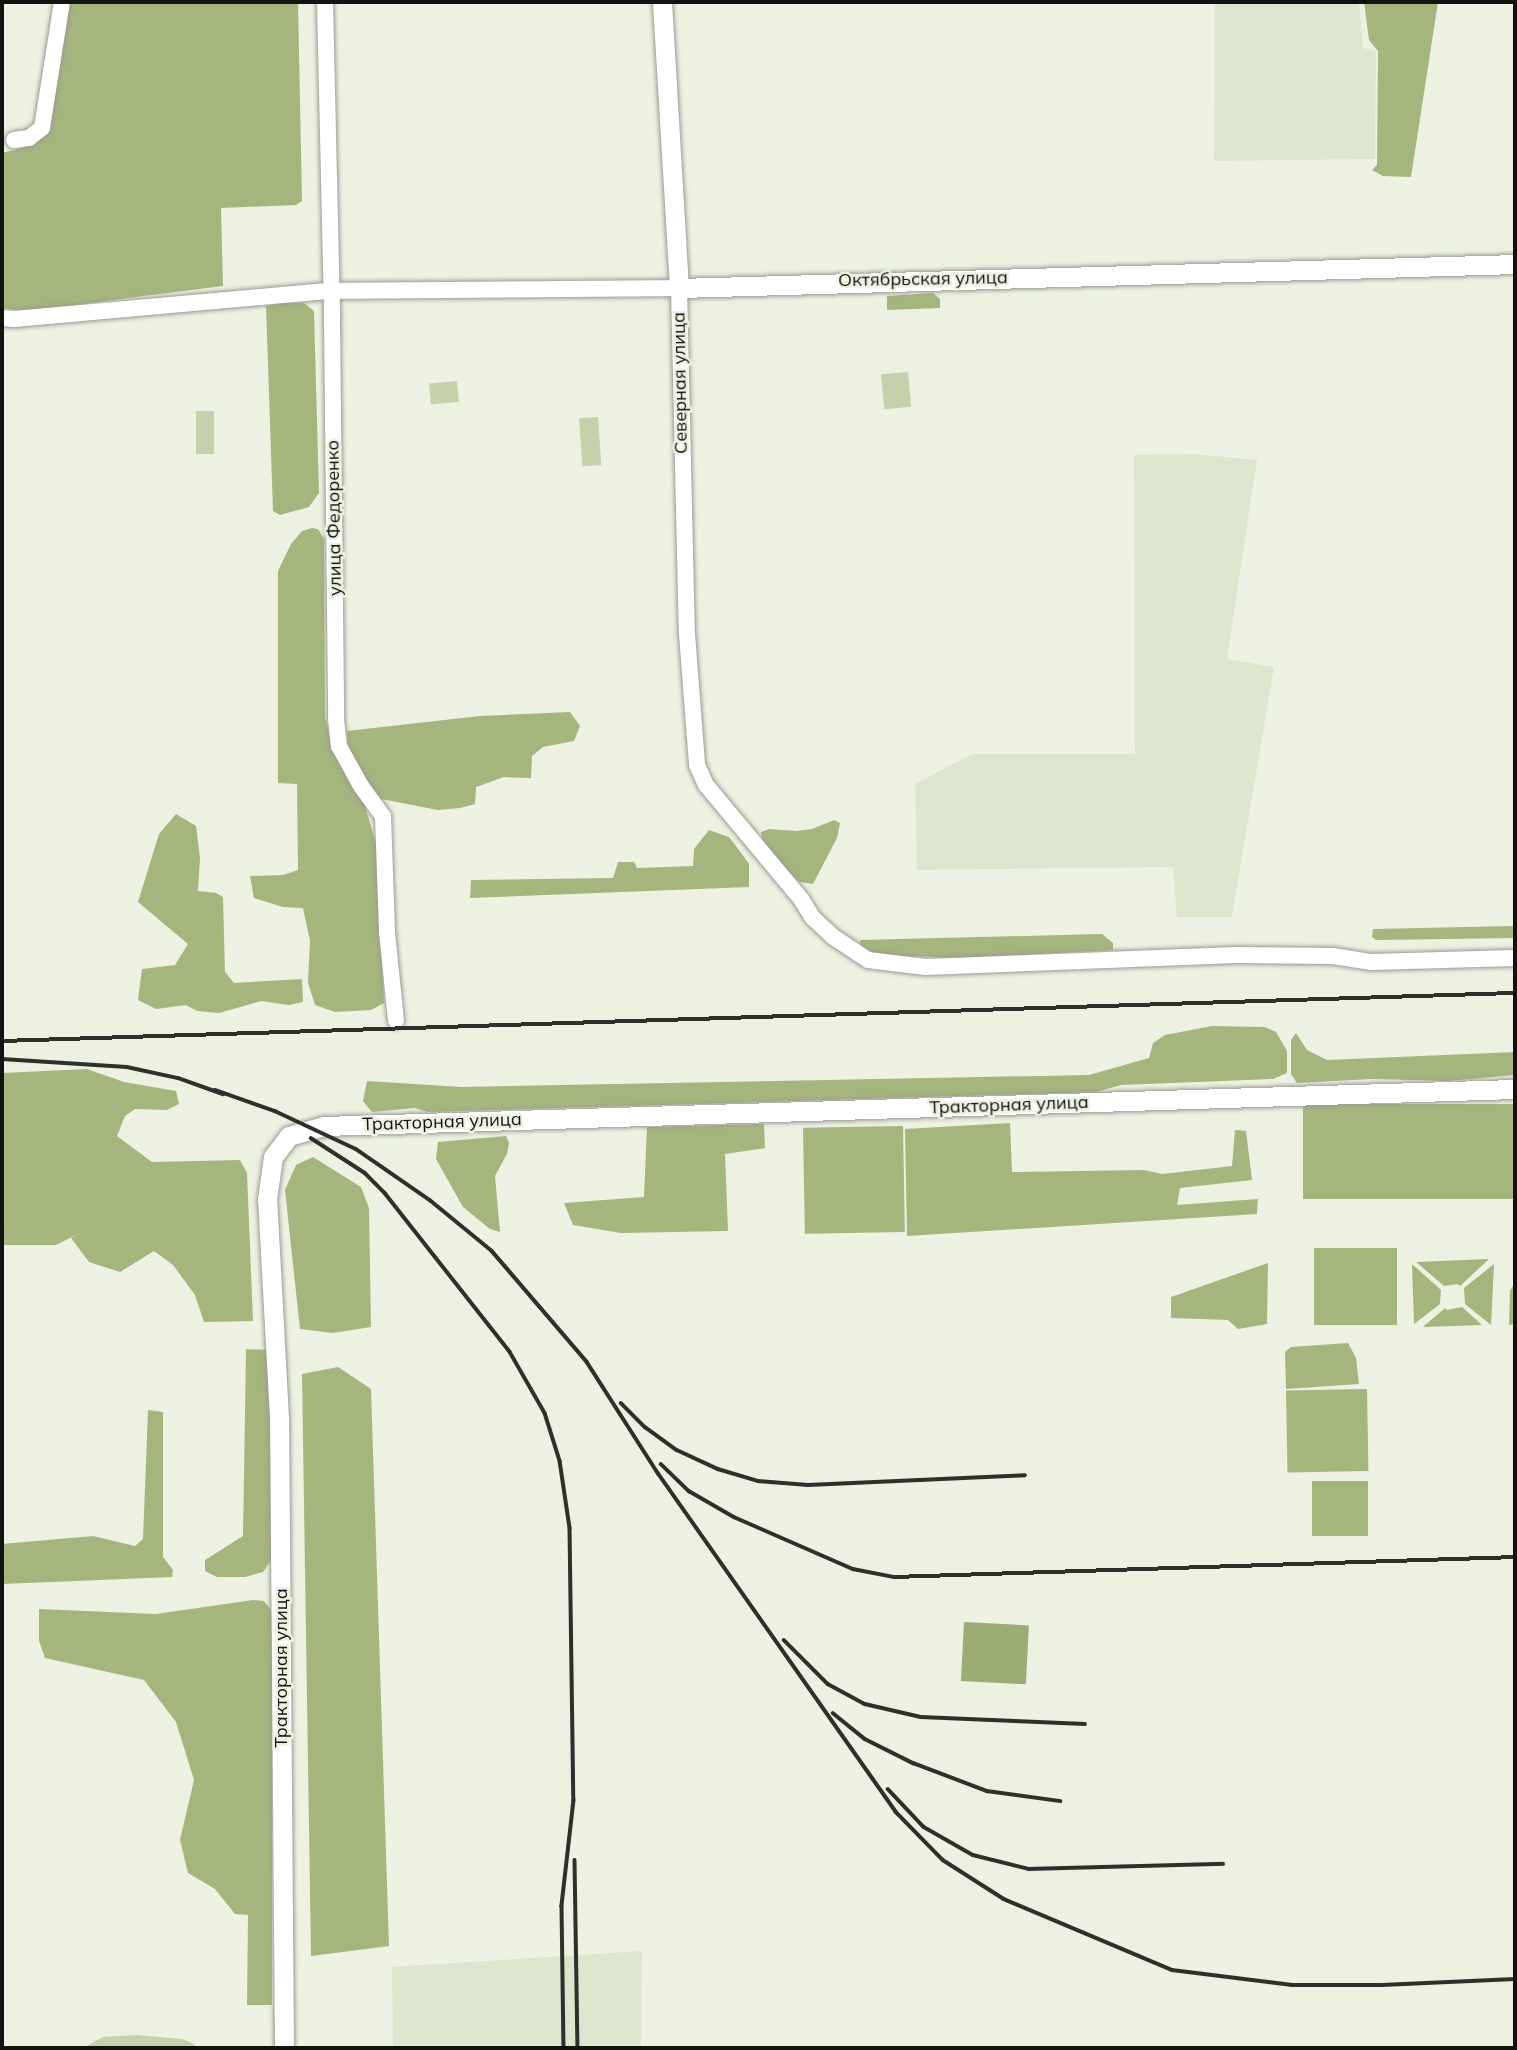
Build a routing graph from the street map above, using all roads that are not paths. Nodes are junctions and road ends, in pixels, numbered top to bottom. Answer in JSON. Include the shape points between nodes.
{"nodes":[{"id":1,"x":62,"y":2,"type":"edge"},
{"id":2,"x":325,"y":2,"type":"edge"},
{"id":3,"x":662,"y":2,"type":"edge"},
{"id":4,"x":14,"y":140,"type":"dead end"},
{"id":5,"x":1515,"y":264,"type":"edge"},
{"id":6,"x":679,"y":288,"type":"junction"},
{"id":7,"x":330,"y":291,"type":"junction"},
{"id":8,"x":2,"y":318,"type":"edge"},
{"id":9,"x":1515,"y":958,"type":"edge"},
{"id":10,"x":396,"y":1021,"type":"dead end"},
{"id":11,"x":1515,"y":1089,"type":"edge"},
{"id":12,"x":284,"y":2048,"type":"edge"}],
"edges":[{"from":1,"to":4,"type":"street","via":[[42,128],[29,138]]},
{"from":2,"to":7,"type":"street","name":"улица Федоренко"},
{"from":3,"to":6,"type":"main road","name":"Северная улица"},
{"from":5,"to":6,"type":"main road","name":"Октябрьская улица"},
{"from":6,"to":7,"type":"street","name":"Октябрьская улица"},
{"from":6,"to":9,"type":"street","name":"Северная улица","via":[[687,634],[697,765],[706,785],[813,918],[856,955],[926,967],[1236,955],[1333,956],[1371,962]]},
{"from":7,"to":8,"type":"street","name":"Октябрьская улица"},
{"from":7,"to":10,"type":"street","name":"улица Федоренко","via":[[336,719],[339,746],[383,816]]},
{"from":11,"to":12,"type":"main road","name":"Тракторная улица","via":[[337,1125],[289,1136],[273,1157],[267,1199],[279,1418]]}]}
